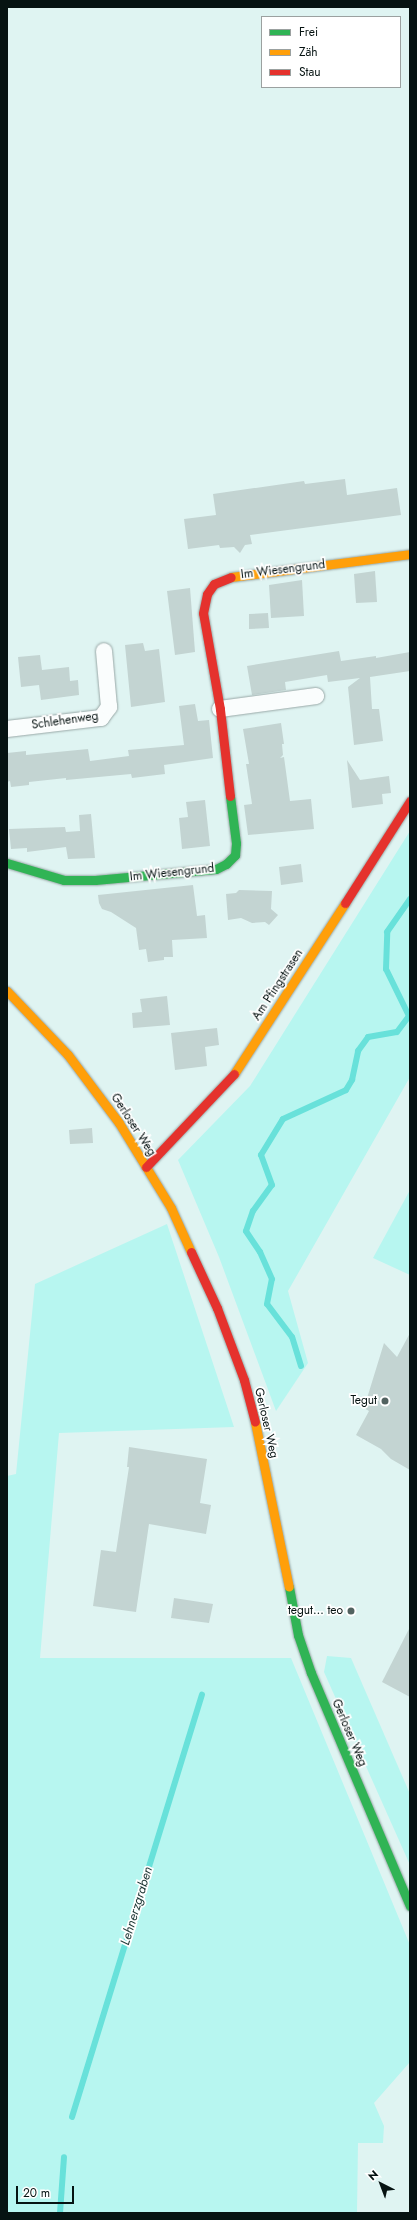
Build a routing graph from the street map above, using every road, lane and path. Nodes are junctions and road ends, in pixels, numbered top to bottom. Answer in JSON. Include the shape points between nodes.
{"nodes":[{"id":1,"x":410,"y":554,"type":"edge"},
{"id":2,"x":104,"y":651,"type":"dead end"},
{"id":3,"x":316,"y":696,"type":"dead end"},
{"id":4,"x":220,"y":709,"type":"junction"},
{"id":5,"x":7,"y":729,"type":"edge"},
{"id":6,"x":410,"y":801,"type":"edge"},
{"id":7,"x":7,"y":863,"type":"edge"},
{"id":8,"x":7,"y":991,"type":"edge"},
{"id":9,"x":146,"y":1168,"type":"junction"},
{"id":10,"x":410,"y":1906,"type":"edge"}],
"edges":[{"from":1,"to":4,"type":"street","name":"Im Wiesengrund","via":[[230,577],[214,584],[208,594],[203,613]]},
{"from":2,"to":5,"type":"street","name":"Schlehenweg","via":[[109,707],[102,718]]},
{"from":3,"to":4,"type":"street"},
{"from":4,"to":7,"type":"street","name":"Im Wiesengrund","via":[[236,843],[235,855],[226,864],[216,869],[64,880]]},
{"from":6,"to":9,"type":"street","name":"Am Pfingstrasen","via":[[238,1070]]},
{"from":8,"to":9,"type":"street","name":"Gerloser Weg","via":[[47,1031],[89,1082]]},
{"from":9,"to":10,"type":"street","name":"Gerloser Weg","via":[[186,1238],[217,1308],[244,1380],[260,1444],[298,1635],[316,1686]]}]}
